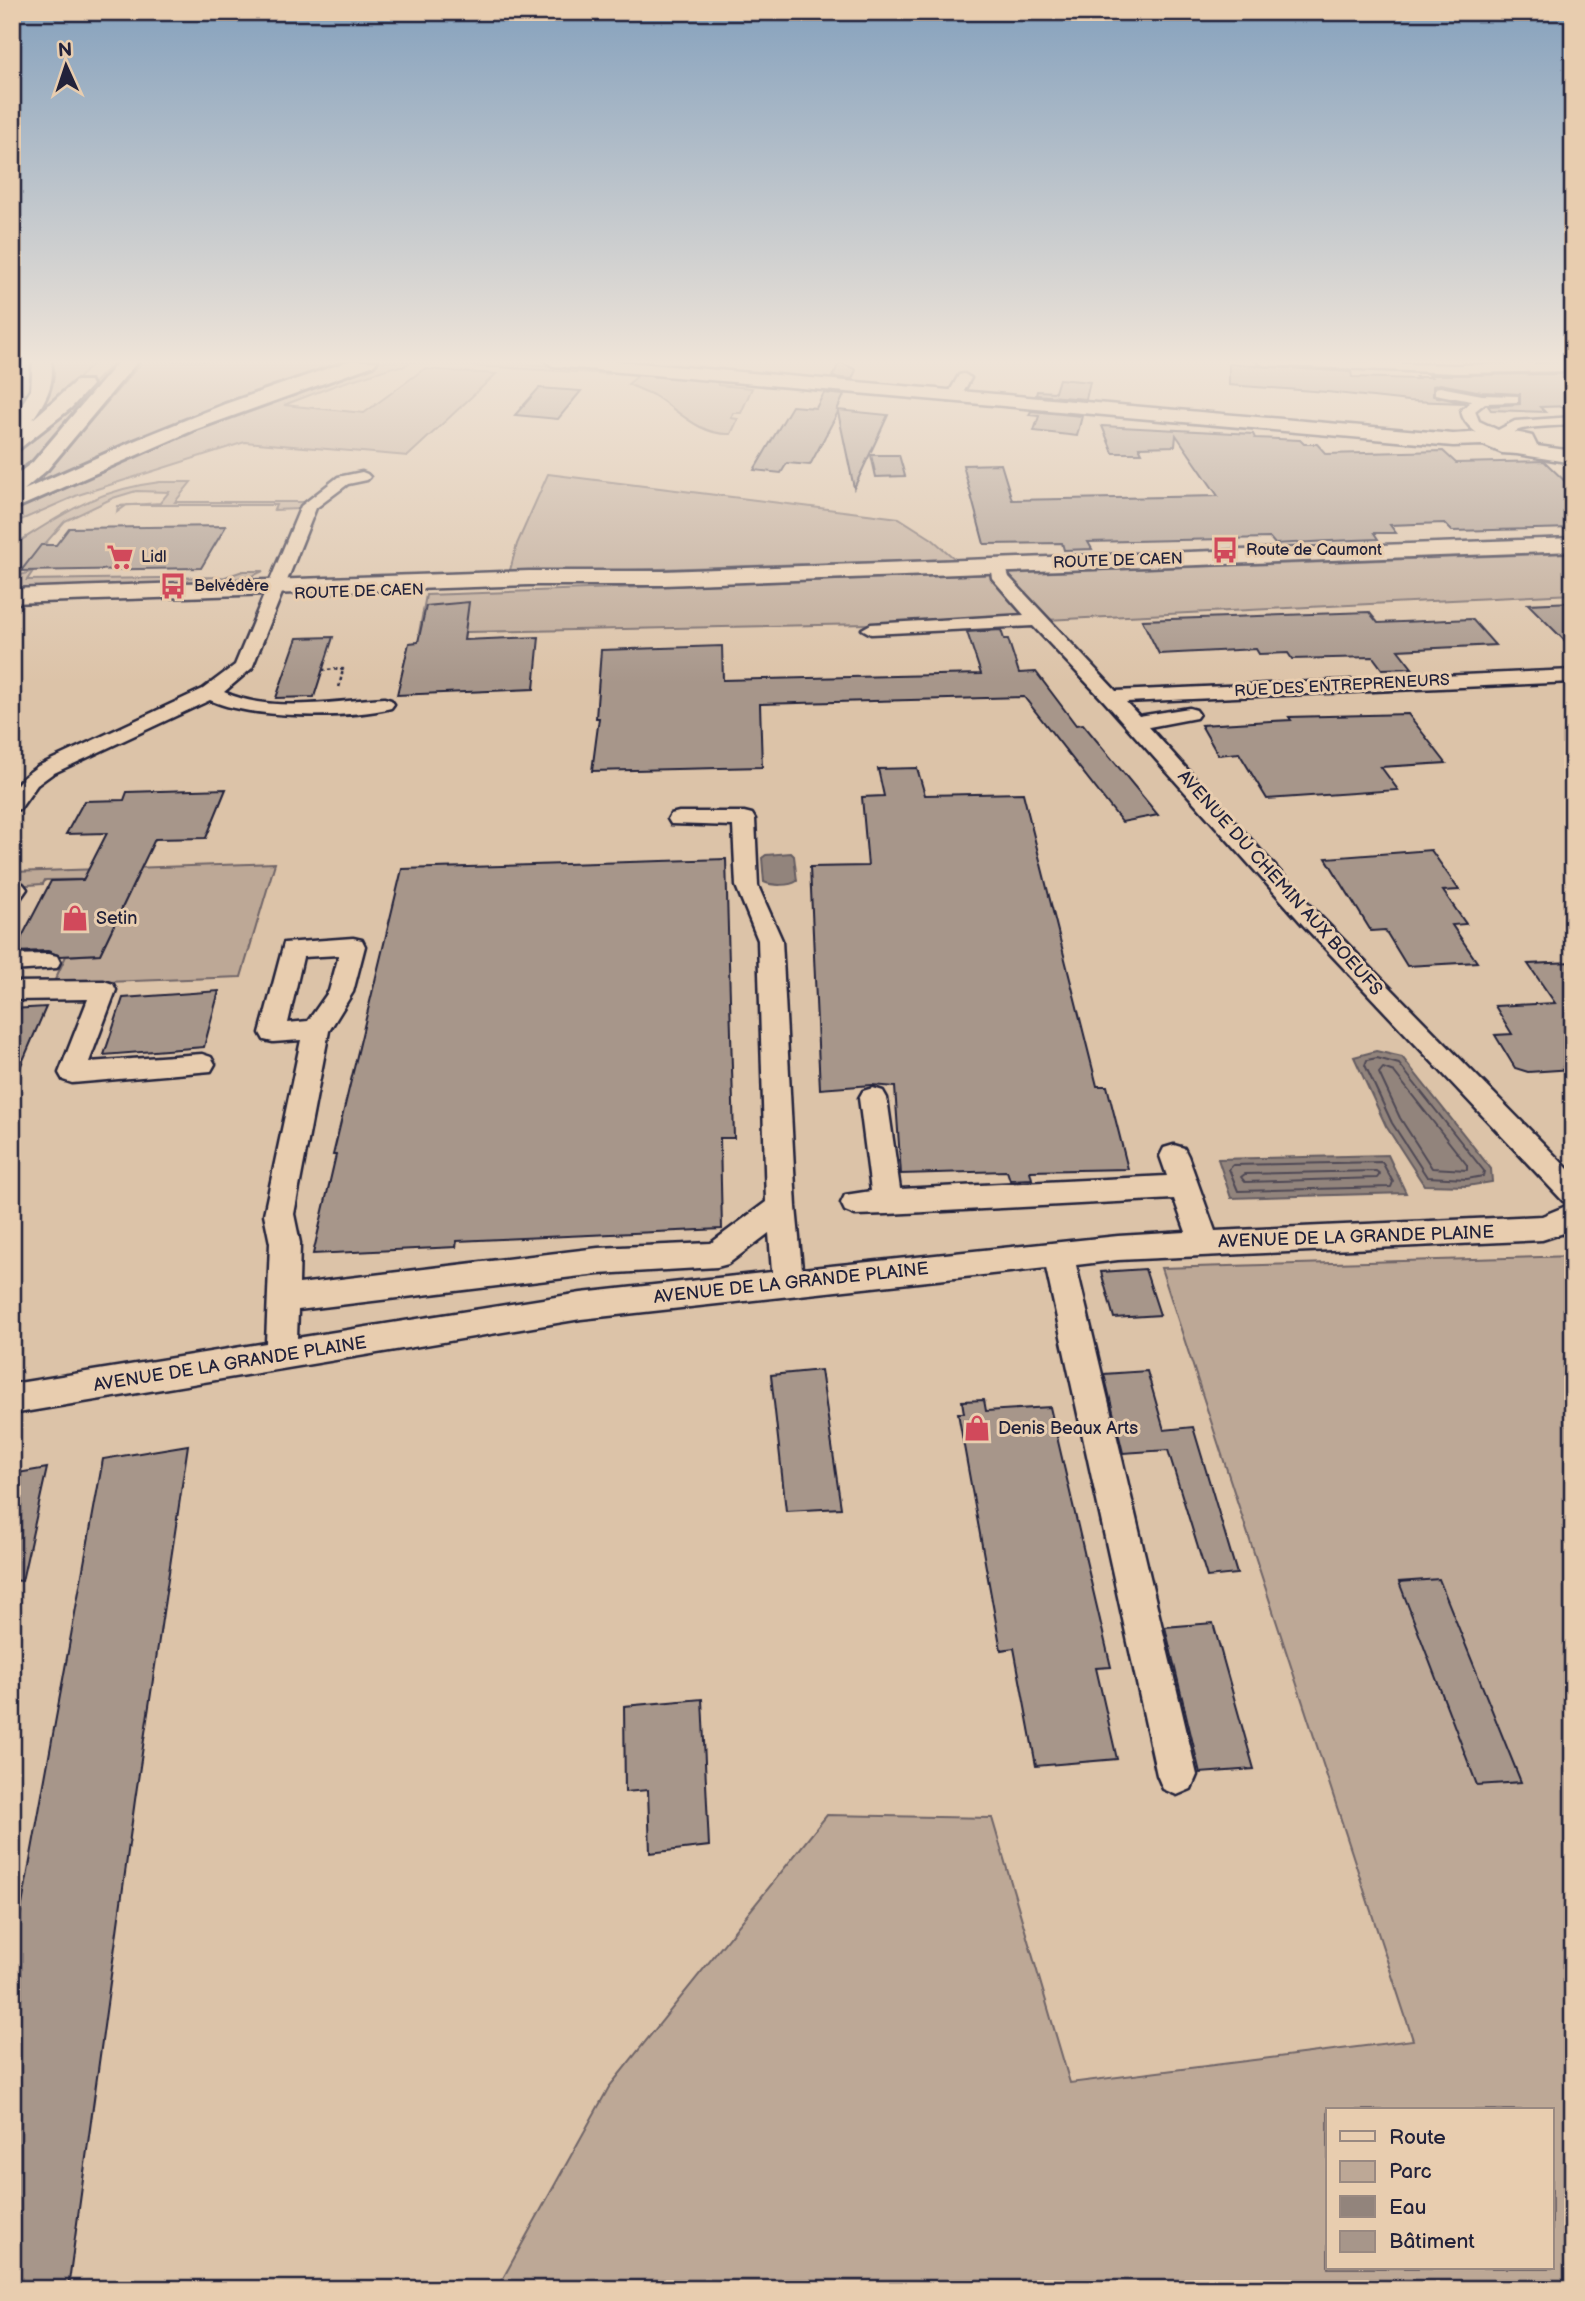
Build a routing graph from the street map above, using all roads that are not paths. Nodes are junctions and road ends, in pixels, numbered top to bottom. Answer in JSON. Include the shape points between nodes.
{"nodes":[{"id":1,"x":37,"y":468,"type":"edge"},
{"id":2,"x":90,"y":468,"type":"edge"},
{"id":3,"x":362,"y":477,"type":"dead end"},
{"id":4,"x":12,"y":489,"type":"edge"},
{"id":5,"x":12,"y":504,"type":"edge"},
{"id":6,"x":1573,"y":544,"type":"edge"},
{"id":7,"x":998,"y":565,"type":"junction"},
{"id":8,"x":276,"y":591,"type":"junction"},
{"id":9,"x":12,"y":596,"type":"edge"},
{"id":10,"x":12,"y":605,"type":"edge"},
{"id":11,"x":1034,"y":616,"type":"junction"},
{"id":12,"x":903,"y":620,"type":"dead end"},
{"id":13,"x":871,"y":629,"type":"dead end"},
{"id":14,"x":1573,"y":676,"type":"edge"},
{"id":15,"x":210,"y":693,"type":"junction"},
{"id":16,"x":1111,"y":697,"type":"junction"},
{"id":17,"x":384,"y":704,"type":"dead end"},
{"id":18,"x":1189,"y":715,"type":"dead end"},
{"id":19,"x":1134,"y":723,"type":"junction"},
{"id":20,"x":12,"y":804,"type":"edge"},
{"id":21,"x":679,"y":819,"type":"dead end"},
{"id":22,"x":48,"y":962,"type":"dead end"},
{"id":23,"x":12,"y":963,"type":"edge"},
{"id":24,"x":12,"y":991,"type":"edge"},
{"id":25,"x":316,"y":1030,"type":"dead end"},
{"id":26,"x":202,"y":1064,"type":"dead end"},
{"id":27,"x":873,"y":1098,"type":"dead end"},
{"id":28,"x":1174,"y":1156,"type":"dead end"},
{"id":29,"x":1185,"y":1187,"type":"junction"},
{"id":30,"x":1573,"y":1194,"type":"edge"},
{"id":31,"x":887,"y":1202,"type":"junction"},
{"id":32,"x":855,"y":1203,"type":"dead end"},
{"id":33,"x":781,"y":1207,"type":"junction"},
{"id":34,"x":1573,"y":1215,"type":"edge"},
{"id":35,"x":1204,"y":1243,"type":"junction"},
{"id":36,"x":1058,"y":1254,"type":"junction"},
{"id":37,"x":788,"y":1284,"type":"junction"},
{"id":38,"x":282,"y":1299,"type":"junction"},
{"id":39,"x":281,"y":1356,"type":"junction"},
{"id":40,"x":12,"y":1399,"type":"edge"},
{"id":41,"x":1177,"y":1775,"type":"dead end"}],
"edges":[{"from":1,"to":4,"type":"highway"},
{"from":2,"to":5,"type":"highway"},
{"from":3,"to":8,"type":"street","via":[[343,480],[309,506]]},
{"from":6,"to":7,"type":"main road","name":"ROUTE DE CAEN"},
{"from":7,"to":8,"type":"main road","name":"ROUTE DE CAEN","via":[[575,585]]},
{"from":7,"to":11,"type":"street","name":"AVENUE DU CHEMIN AUX BOEUFS","via":[[1001,578]]},
{"from":8,"to":9,"type":"main road","name":"ROUTE DE CAEN"},
{"from":8,"to":10,"type":"main road","name":"ROUTE DE CAEN"},
{"from":8,"to":15,"type":"street","via":[[243,668]]},
{"from":11,"to":12,"type":"street"},
{"from":11,"to":13,"type":"street"},
{"from":11,"to":16,"type":"street","name":"AVENUE DU CHEMIN AUX BOEUFS"},
{"from":14,"to":16,"type":"street","name":"RUE DES ENTREPRENEURS"},
{"from":15,"to":17,"type":"street","via":[[254,708]]},
{"from":15,"to":20,"type":"street","via":[[45,770]]},
{"from":16,"to":19,"type":"street","name":"AVENUE DU CHEMIN AUX BOEUFS"},
{"from":18,"to":19,"type":"street"},
{"from":19,"to":30,"type":"street","name":"AVENUE DU CHEMIN AUX BOEUFS","via":[[1312,921]]},
{"from":21,"to":33,"type":"street","via":[[744,819],[747,886],[770,940]]},
{"from":22,"to":23,"type":"street"},
{"from":24,"to":26,"type":"street","via":[[104,990],[72,1073]]},
{"from":25,"to":38,"type":"street","via":[[279,1214],[285,1243]]},
{"from":27,"to":31,"type":"street"},
{"from":28,"to":29,"type":"street"},
{"from":29,"to":31,"type":"street"},
{"from":29,"to":35,"type":"street"},
{"from":31,"to":32,"type":"street"},
{"from":33,"to":37,"type":"street"},
{"from":33,"to":38,"type":"street","via":[[717,1255],[598,1261]]},
{"from":34,"to":35,"type":"street","name":"AVENUE DE LA GRANDE PLAINE","via":[[1551,1226],[1515,1231]]},
{"from":35,"to":36,"type":"street","name":"AVENUE DE LA GRANDE PLAINE"},
{"from":36,"to":37,"type":"street","name":"AVENUE DE LA GRANDE PLAINE"},
{"from":36,"to":41,"type":"street"},
{"from":37,"to":39,"type":"street","name":"AVENUE DE LA GRANDE PLAINE","via":[[581,1306]]},
{"from":38,"to":39,"type":"street"},
{"from":39,"to":40,"type":"street","name":"AVENUE DE LA GRANDE PLAINE"}]}
